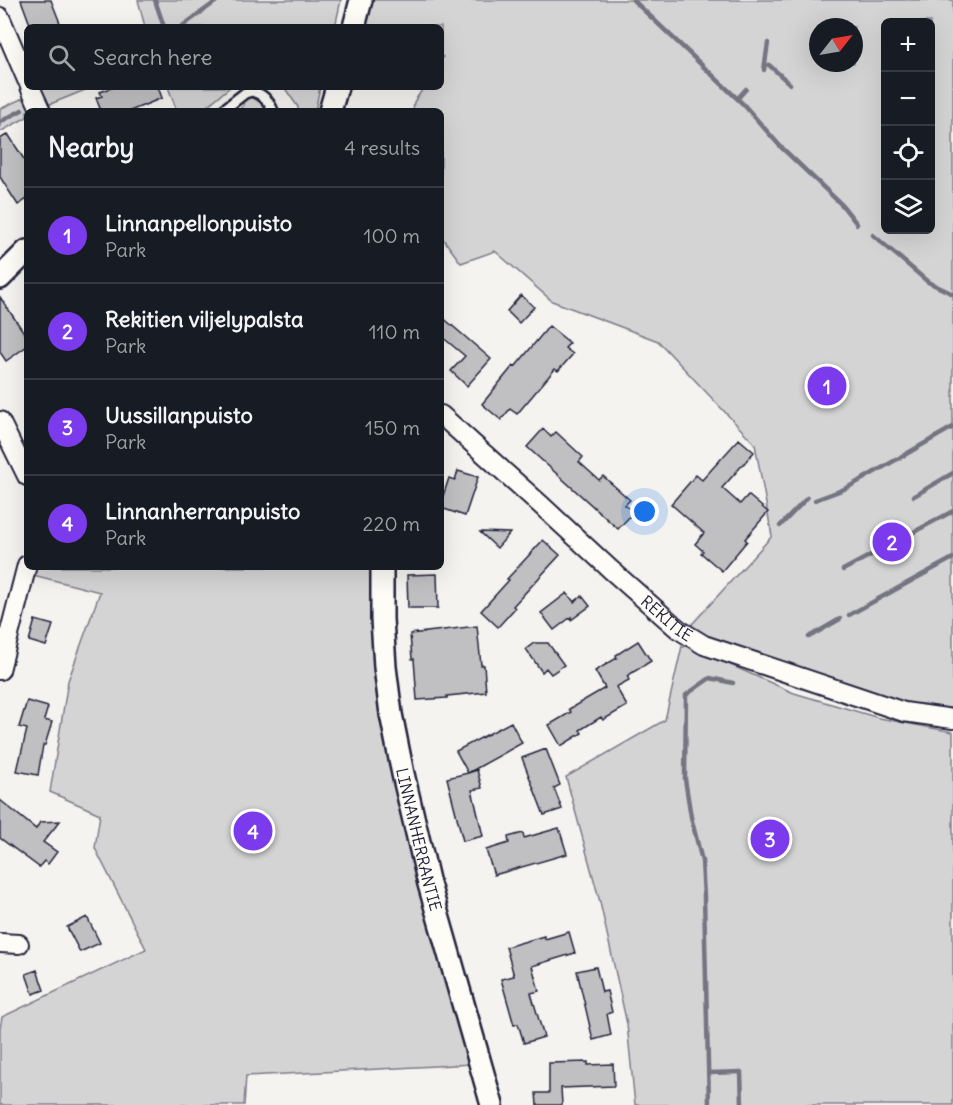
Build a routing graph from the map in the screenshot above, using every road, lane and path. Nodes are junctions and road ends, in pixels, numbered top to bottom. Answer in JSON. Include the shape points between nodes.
{"nodes":[{"id":1,"x":360,"y":0,"type":"edge"},
{"id":2,"x":0,"y":17,"type":"edge"},
{"id":3,"x":355,"y":24,"type":"edge"},
{"id":4,"x":5,"y":45,"type":"edge"},
{"id":5,"x":24,"y":75,"type":"edge"},
{"id":6,"x":31,"y":90,"type":"edge"},
{"id":7,"x":336,"y":90,"type":"edge"},
{"id":8,"x":40,"y":108,"type":"edge"},
{"id":9,"x":226,"y":108,"type":"edge"},
{"id":10,"x":272,"y":108,"type":"edge"},
{"id":11,"x":331,"y":108,"type":"edge"},
{"id":12,"x":24,"y":254,"type":"edge"},
{"id":13,"x":0,"y":278,"type":"edge"},
{"id":14,"x":444,"y":418,"type":"edge"},
{"id":15,"x":0,"y":421,"type":"edge"},
{"id":16,"x":24,"y":470,"type":"edge"},
{"id":17,"x":25,"y":570,"type":"edge"},
{"id":18,"x":382,"y":570,"type":"edge"},
{"id":19,"x":7,"y":609,"type":"edge"},
{"id":20,"x":0,"y":670,"type":"edge"},
{"id":21,"x":953,"y":719,"type":"edge"},
{"id":22,"x":0,"y":944,"type":"edge"},
{"id":23,"x":19,"y":944,"type":"dead end"},
{"id":24,"x":492,"y":1105,"type":"edge"}],
"edges":[{"from":1,"to":3,"type":"street"},
{"from":2,"to":4,"type":"street"},
{"from":4,"to":5,"type":"street"},
{"from":6,"to":8,"type":"street"},
{"from":7,"to":11,"type":"street"},
{"from":9,"to":10,"type":"lane","via":[[252,91],[264,96]]},
{"from":12,"to":13,"type":"street"},
{"from":14,"to":21,"type":"street","name":"REKITIE","via":[[690,637],[904,712]]},
{"from":15,"to":16,"type":"street"},
{"from":17,"to":19,"type":"street"},
{"from":18,"to":24,"type":"street","name":"LINNANHERRANTIE","via":[[381,619],[395,734],[429,884]]},
{"from":19,"to":20,"type":"street"},
{"from":22,"to":23,"type":"street"}]}
